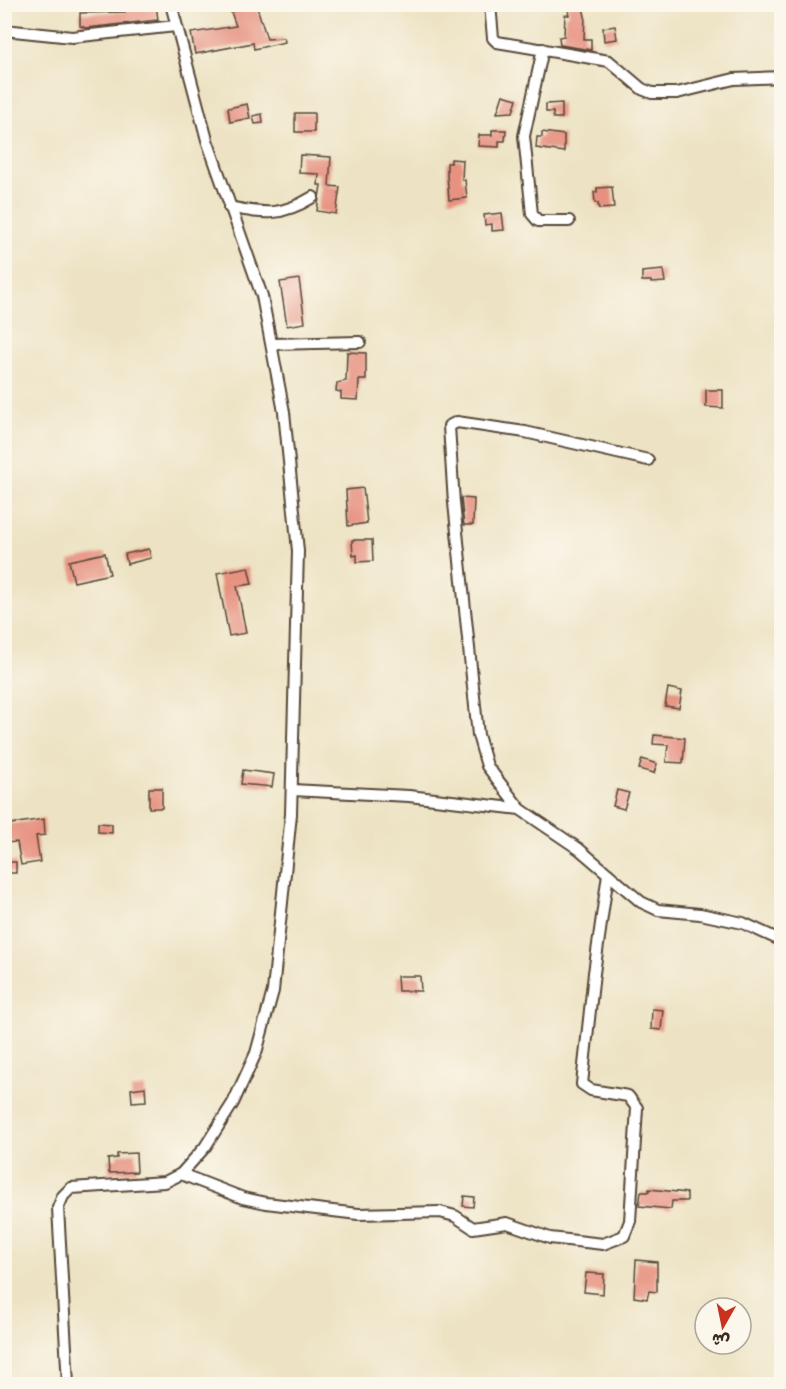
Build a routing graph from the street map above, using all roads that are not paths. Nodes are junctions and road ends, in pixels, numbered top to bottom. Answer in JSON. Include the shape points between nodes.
{"nodes":[{"id":1,"x":171,"y":4,"type":"edge"},
{"id":2,"x":490,"y":4,"type":"edge"},
{"id":3,"x":176,"y":26,"type":"junction"},
{"id":4,"x":4,"y":30,"type":"edge"},
{"id":5,"x":543,"y":49,"type":"junction"},
{"id":6,"x":782,"y":77,"type":"edge"},
{"id":7,"x":313,"y":197,"type":"dead end"},
{"id":8,"x":229,"y":207,"type":"junction"},
{"id":9,"x":569,"y":221,"type":"dead end"},
{"id":10,"x":360,"y":342,"type":"dead end"},
{"id":11,"x":272,"y":344,"type":"junction"},
{"id":12,"x":648,"y":460,"type":"dead end"},
{"id":13,"x":292,"y":790,"type":"junction"},
{"id":14,"x":520,"y":809,"type":"junction"},
{"id":15,"x":608,"y":874,"type":"junction"},
{"id":16,"x":782,"y":941,"type":"edge"},
{"id":17,"x":181,"y":1174,"type":"junction"},
{"id":18,"x":68,"y":1384,"type":"edge"}],
"edges":[{"from":1,"to":3,"type":"street"},
{"from":2,"to":5,"type":"street","via":[[493,38],[497,42]]},
{"from":3,"to":4,"type":"street","via":[[72,37]]},
{"from":3,"to":8,"type":"street"},
{"from":5,"to":6,"type":"street","via":[[609,61],[652,93],[676,93],[734,79]]},
{"from":5,"to":9,"type":"street","via":[[525,136],[532,214],[538,221]]},
{"from":7,"to":8,"type":"street","via":[[275,214]]},
{"from":8,"to":11,"type":"street","via":[[262,296]]},
{"from":10,"to":11,"type":"street"},
{"from":11,"to":13,"type":"street","via":[[298,551]]},
{"from":12,"to":14,"type":"street","via":[[525,432],[458,422],[449,426],[477,735],[487,766]]},
{"from":13,"to":14,"type":"street","via":[[409,796]]},
{"from":13,"to":17,"type":"street","via":[[280,935],[266,1022],[233,1103],[205,1147]]},
{"from":14,"to":15,"type":"street"},
{"from":15,"to":16,"type":"street","via":[[641,902],[658,910],[743,923]]},
{"from":15,"to":17,"type":"street","via":[[582,1084],[591,1090],[628,1096],[637,1108],[630,1221],[624,1236],[603,1244],[579,1242],[550,1238],[507,1223],[473,1228],[440,1212],[358,1214],[266,1203]]},
{"from":17,"to":18,"type":"street","via":[[165,1182],[71,1188],[63,1196],[57,1224]]}]}
